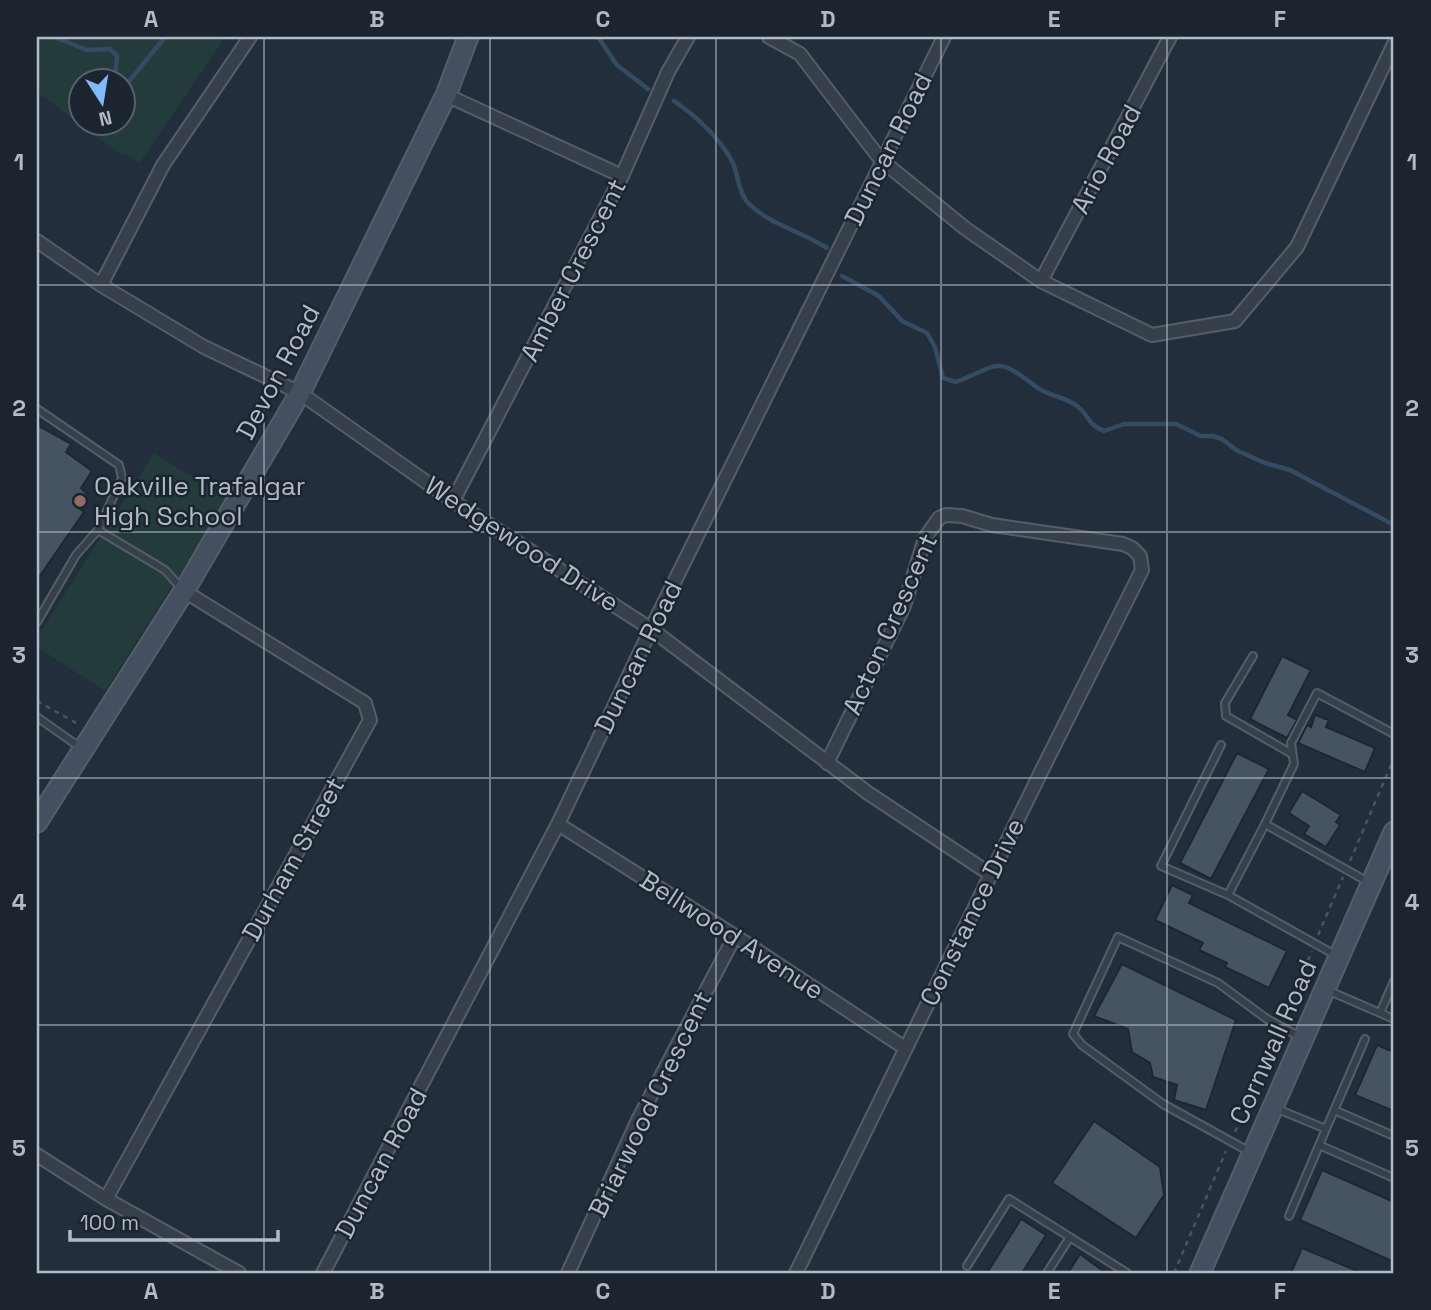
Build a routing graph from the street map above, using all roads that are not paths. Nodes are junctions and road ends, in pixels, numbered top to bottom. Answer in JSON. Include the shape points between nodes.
{"nodes":[{"id":1,"x":250,"y":37,"type":"edge"},
{"id":2,"x":468,"y":37,"type":"edge"},
{"id":3,"x":688,"y":37,"type":"edge"},
{"id":4,"x":769,"y":37,"type":"edge"},
{"id":5,"x":944,"y":37,"type":"edge"},
{"id":6,"x":1170,"y":37,"type":"edge"},
{"id":7,"x":1394,"y":44,"type":"edge"},
{"id":8,"x":446,"y":95,"type":"junction"},
{"id":9,"x":881,"y":160,"type":"junction"},
{"id":10,"x":622,"y":176,"type":"junction"},
{"id":11,"x":37,"y":241,"type":"edge"},
{"id":12,"x":1041,"y":281,"type":"junction"},
{"id":13,"x":101,"y":285,"type":"junction"},
{"id":14,"x":300,"y":393,"type":"junction"},
{"id":15,"x":37,"y":409,"type":"edge"},
{"id":16,"x":453,"y":500,"type":"junction"},
{"id":17,"x":98,"y":530,"type":"junction"},
{"id":18,"x":1136,"y":552,"type":"joint"},
{"id":19,"x":184,"y":591,"type":"junction"},
{"id":20,"x":37,"y":622,"type":"edge"},
{"id":21,"x":651,"y":629,"type":"junction"},
{"id":22,"x":1253,"y":656,"type":"dead end"},
{"id":23,"x":37,"y":717,"type":"edge"},
{"id":24,"x":1394,"y":734,"type":"edge"},
{"id":25,"x":88,"y":741,"type":"junction"},
{"id":26,"x":1221,"y":745,"type":"dead end"},
{"id":27,"x":1292,"y":754,"type":"junction"},
{"id":28,"x":827,"y":763,"type":"junction"},
{"id":29,"x":37,"y":822,"type":"edge"},
{"id":30,"x":558,"y":824,"type":"junction"},
{"id":31,"x":1265,"y":824,"type":"junction"},
{"id":32,"x":1394,"y":832,"type":"edge"},
{"id":33,"x":990,"y":874,"type":"junction"},
{"id":34,"x":1371,"y":884,"type":"junction"},
{"id":35,"x":1228,"y":895,"type":"junction"},
{"id":36,"x":735,"y":936,"type":"junction"},
{"id":37,"x":1339,"y":957,"type":"junction"},
{"id":38,"x":1394,"y":981,"type":"edge"},
{"id":39,"x":1325,"y":989,"type":"junction"},
{"id":40,"x":1380,"y":1013,"type":"junction"},
{"id":41,"x":1394,"y":1019,"type":"edge"},
{"id":42,"x":1303,"y":1039,"type":"junction"},
{"id":43,"x":1365,"y":1039,"type":"dead end"},
{"id":44,"x":905,"y":1048,"type":"junction"},
{"id":45,"x":1273,"y":1107,"type":"junction"},
{"id":46,"x":1334,"y":1110,"type":"junction"},
{"id":47,"x":1326,"y":1129,"type":"junction"},
{"id":48,"x":1394,"y":1136,"type":"edge"},
{"id":49,"x":1319,"y":1145,"type":"junction"},
{"id":50,"x":1253,"y":1154,"type":"junction"},
{"id":51,"x":37,"y":1155,"type":"edge"},
{"id":52,"x":1394,"y":1178,"type":"edge"},
{"id":53,"x":106,"y":1199,"type":"junction"},
{"id":54,"x":1289,"y":1216,"type":"dead end"},
{"id":55,"x":1070,"y":1237,"type":"junction"},
{"id":56,"x":967,"y":1266,"type":"dead end"},
{"id":57,"x":239,"y":1273,"type":"edge"},
{"id":58,"x":323,"y":1273,"type":"edge"},
{"id":59,"x":568,"y":1273,"type":"edge"},
{"id":60,"x":796,"y":1273,"type":"edge"},
{"id":61,"x":1047,"y":1273,"type":"edge"},
{"id":62,"x":1127,"y":1273,"type":"edge"},
{"id":63,"x":1200,"y":1273,"type":"edge"}],
"edges":[{"from":1,"to":13,"type":"street","via":[[163,165]]},
{"from":2,"to":8,"type":"street","name":"Devon Road"},
{"from":3,"to":10,"type":"street","name":"Amber Crescent"},
{"from":4,"to":9,"type":"street","via":[[800,54]]},
{"from":5,"to":9,"type":"street","name":"Duncan Road"},
{"from":6,"to":12,"type":"street","name":"Ario Road"},
{"from":7,"to":12,"type":"street","via":[[1297,247],[1235,321],[1152,335]]},
{"from":8,"to":10,"type":"street"},
{"from":8,"to":14,"type":"street","name":"Devon Road"},
{"from":9,"to":12,"type":"street","via":[[966,229]]},
{"from":9,"to":21,"type":"street","name":"Duncan Road"},
{"from":10,"to":16,"type":"street","name":"Amber Crescent"},
{"from":11,"to":13,"type":"street","name":"Wedgewood Drive"},
{"from":13,"to":14,"type":"street","name":"Wedgewood Drive","via":[[204,347]]},
{"from":14,"to":16,"type":"street","name":"Wedgewood Drive"},
{"from":14,"to":19,"type":"street","name":"Devon Road"},
{"from":15,"to":17,"type":"lane","via":[[119,465],[122,478]]},
{"from":16,"to":21,"type":"street","name":"Wedgewood Drive"},
{"from":17,"to":19,"type":"lane","via":[[165,570]]},
{"from":17,"to":20,"type":"lane","via":[[76,555]]},
{"from":18,"to":28,"type":"street","name":"Acton Crescent","via":[[1123,544],[962,516],[939,518],[925,538],[904,606]]},
{"from":18,"to":33,"type":"street","name":"Constance Drive","via":[[1142,570]]},
{"from":19,"to":25,"type":"street","name":"Devon Road"},
{"from":19,"to":53,"type":"street","name":"Durham Street","via":[[365,703],[370,720]]},
{"from":21,"to":28,"type":"street","name":"Wedgewood Drive"},
{"from":21,"to":30,"type":"street","name":"Duncan Road"},
{"from":22,"to":27,"type":"lane","via":[[1225,704],[1226,716]]},
{"from":23,"to":25,"type":"lane"},
{"from":24,"to":27,"type":"lane","via":[[1317,693],[1291,743]]},
{"from":25,"to":29,"type":"street","name":"Devon Road"},
{"from":26,"to":35,"type":"lane","via":[[1161,866]]},
{"from":27,"to":31,"type":"lane","via":[[1294,764]]},
{"from":28,"to":33,"type":"street","name":"Wedgewood Drive"},
{"from":30,"to":36,"type":"street","name":"Bellwood Avenue"},
{"from":30,"to":58,"type":"street","name":"Duncan Road"},
{"from":31,"to":34,"type":"lane"},
{"from":31,"to":35,"type":"lane"},
{"from":32,"to":34,"type":"street","name":"Cornwall Road"},
{"from":33,"to":44,"type":"street","name":"Constance Drive"},
{"from":34,"to":37,"type":"street","name":"Cornwall Road"},
{"from":35,"to":37,"type":"lane"},
{"from":36,"to":44,"type":"street","name":"Bellwood Avenue"},
{"from":36,"to":59,"type":"street","name":"Briarwood Crescent","via":[[638,1120]]},
{"from":37,"to":39,"type":"street","name":"Cornwall Road"},
{"from":38,"to":40,"type":"lane"},
{"from":39,"to":40,"type":"lane"},
{"from":39,"to":42,"type":"street","name":"Cornwall Road"},
{"from":40,"to":41,"type":"lane"},
{"from":42,"to":45,"type":"street","name":"Cornwall Road"},
{"from":42,"to":50,"type":"lane","via":[[1218,983],[1118,937],[1073,1034],[1163,1104]]},
{"from":43,"to":46,"type":"lane"},
{"from":44,"to":60,"type":"street","name":"Constance Drive"},
{"from":45,"to":47,"type":"lane"},
{"from":45,"to":50,"type":"street","name":"Cornwall Road"},
{"from":46,"to":47,"type":"lane"},
{"from":46,"to":48,"type":"lane"},
{"from":47,"to":49,"type":"lane"},
{"from":49,"to":52,"type":"lane"},
{"from":49,"to":54,"type":"lane"},
{"from":50,"to":63,"type":"street","name":"Cornwall Road"},
{"from":51,"to":53,"type":"street"},
{"from":53,"to":57,"type":"street"},
{"from":55,"to":56,"type":"lane","via":[[1009,1199]]},
{"from":55,"to":61,"type":"lane"},
{"from":55,"to":62,"type":"lane"}]}
